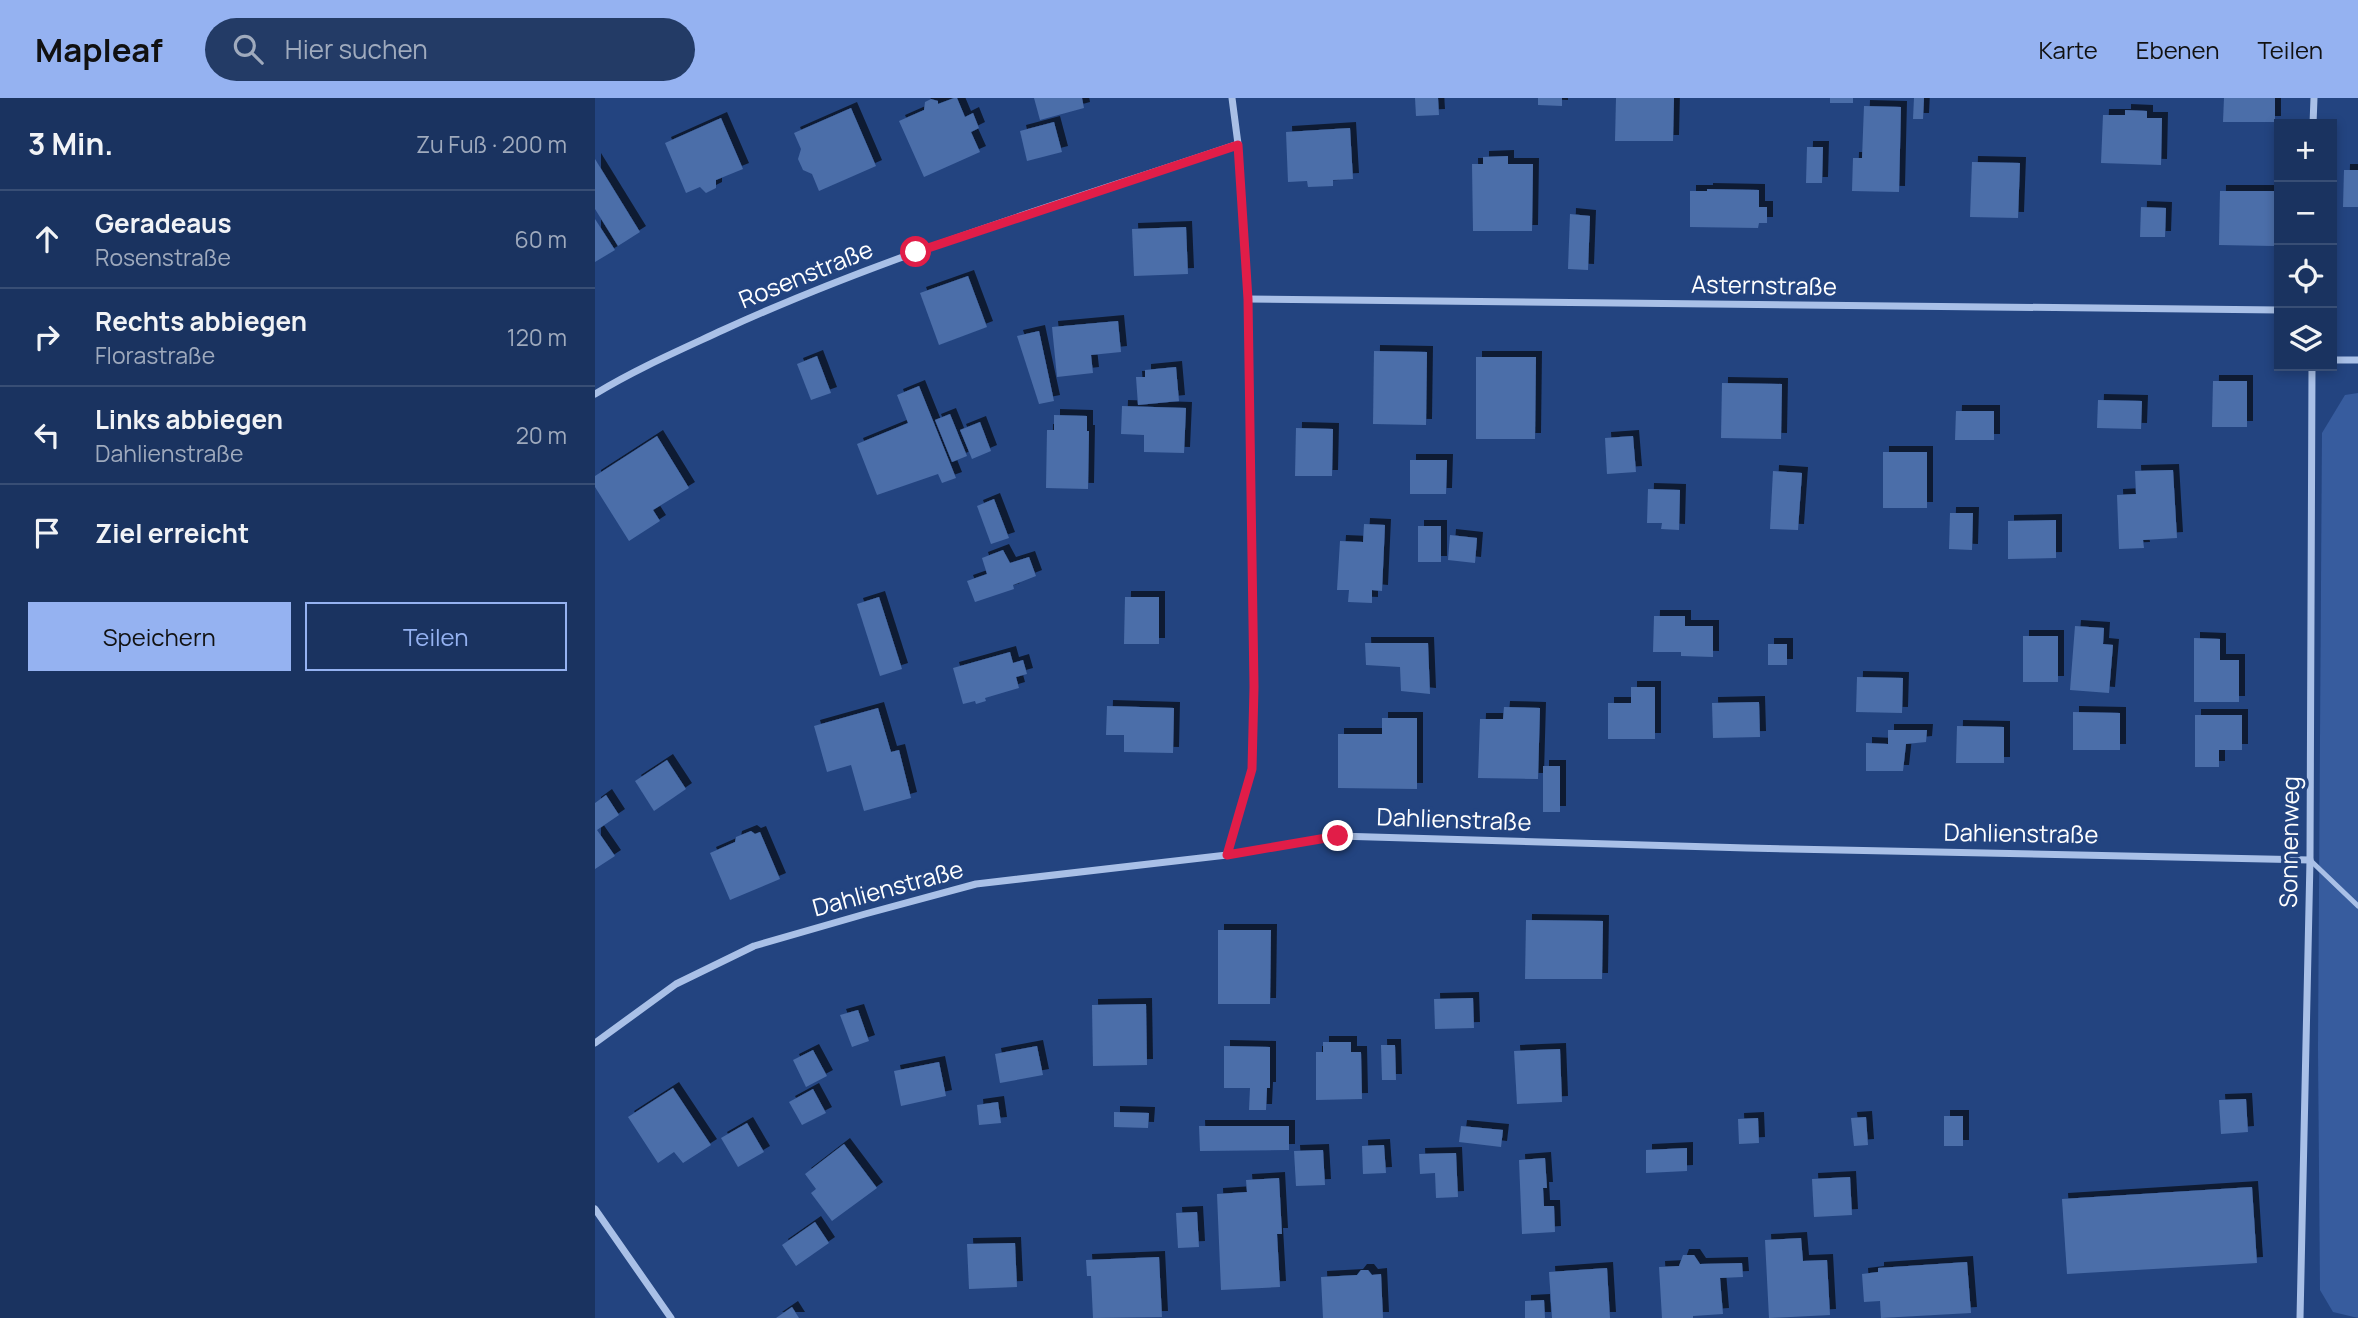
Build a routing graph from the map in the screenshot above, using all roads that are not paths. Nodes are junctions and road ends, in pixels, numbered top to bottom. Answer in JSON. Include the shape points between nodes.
{"nodes":[{"id":1,"x":1232,"y":98,"type":"edge"},
{"id":2,"x":2313,"y":98,"type":"edge"},
{"id":3,"x":2313,"y":119,"type":"edge"},
{"id":4,"x":1238,"y":145,"type":"junction"},
{"id":5,"x":1248,"y":299,"type":"junction"},
{"id":6,"x":2274,"y":310,"type":"edge"},
{"id":7,"x":2337,"y":359,"type":"edge"},
{"id":8,"x":2358,"y":360,"type":"edge"},
{"id":9,"x":2312,"y":371,"type":"edge"},
{"id":10,"x":595,"y":394,"type":"edge"},
{"id":11,"x":1227,"y":855,"type":"junction"},
{"id":12,"x":2310,"y":860,"type":"junction"},
{"id":13,"x":2358,"y":906,"type":"edge"},
{"id":14,"x":595,"y":1043,"type":"edge"},
{"id":15,"x":595,"y":1209,"type":"edge"},
{"id":16,"x":671,"y":1318,"type":"edge"},
{"id":17,"x":2300,"y":1318,"type":"edge"}],
"edges":[{"from":1,"to":4,"type":"street"},
{"from":2,"to":3,"type":"street"},
{"from":4,"to":5,"type":"street"},
{"from":4,"to":10,"type":"street","name":"Rosenstraße","via":[[916,252],[773,307]]},
{"from":5,"to":6,"type":"street","name":"Asternstraße"},
{"from":5,"to":11,"type":"street","via":[[1252,769]]},
{"from":7,"to":8,"type":"street"},
{"from":9,"to":12,"type":"street","name":"Sonnenweg"},
{"from":11,"to":12,"type":"street","name":"Dahlienstraße","via":[[1338,836]]},
{"from":11,"to":14,"type":"street","name":"Dahlienstraße","via":[[976,884],[754,946],[676,984]]},
{"from":12,"to":13,"type":"lane"},
{"from":12,"to":17,"type":"street","name":"Sonnenweg"},
{"from":15,"to":16,"type":"street"}]}
